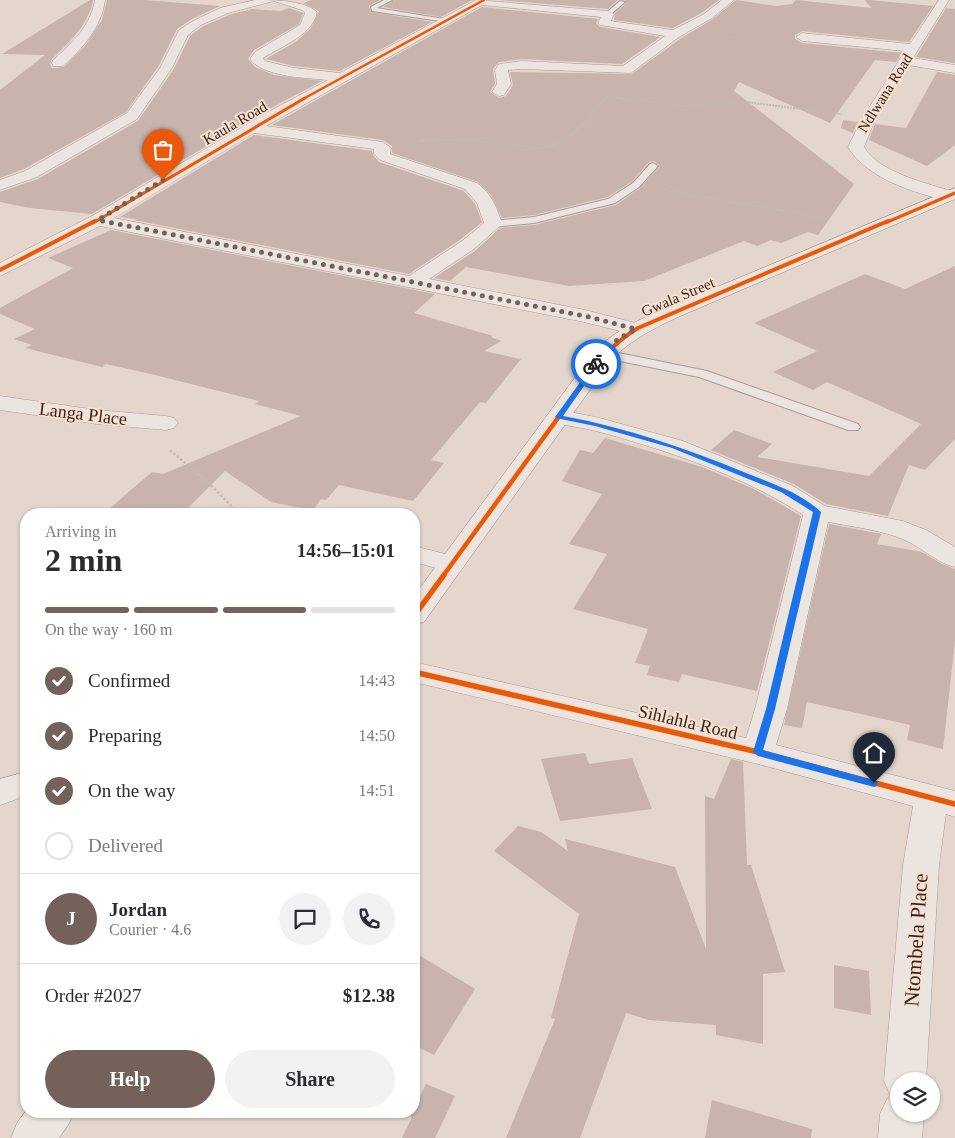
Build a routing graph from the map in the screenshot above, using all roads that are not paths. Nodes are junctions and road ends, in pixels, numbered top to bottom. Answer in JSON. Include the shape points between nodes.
{"nodes":[{"id":1,"x":100,"y":0,"type":"edge"},
{"id":2,"x":270,"y":0,"type":"edge"},
{"id":3,"x":279,"y":0,"type":"edge"},
{"id":4,"x":389,"y":0,"type":"edge"},
{"id":5,"x":728,"y":0,"type":"edge"},
{"id":6,"x":944,"y":0,"type":"edge"},
{"id":7,"x":482,"y":1,"type":"edge"},
{"id":8,"x":622,"y":2,"type":"dead end"},
{"id":9,"x":608,"y":14,"type":"junction"},
{"id":10,"x":447,"y":20,"type":"junction"},
{"id":11,"x":675,"y":34,"type":"junction"},
{"id":12,"x":802,"y":37,"type":"road end"},
{"id":13,"x":914,"y":48,"type":"junction"},
{"id":14,"x":905,"y":61,"type":"junction"},
{"id":15,"x":58,"y":63,"type":"dead end"},
{"id":16,"x":955,"y":68,"type":"edge"},
{"id":17,"x":339,"y":77,"type":"junction"},
{"id":18,"x":499,"y":92,"type":"dead end"},
{"id":19,"x":251,"y":128,"type":"junction"},
{"id":20,"x":654,"y":166,"type":"dead end"},
{"id":21,"x":0,"y":185,"type":"edge"},
{"id":22,"x":952,"y":195,"type":"edge"},
{"id":23,"x":98,"y":220,"type":"junction"},
{"id":24,"x":493,"y":224,"type":"junction"},
{"id":25,"x":0,"y":270,"type":"edge"},
{"id":26,"x":412,"y":282,"type":"junction"},
{"id":27,"x":636,"y":329,"type":"junction"},
{"id":28,"x":604,"y":354,"type":"junction"},
{"id":29,"x":0,"y":403,"type":"edge"},
{"id":30,"x":559,"y":417,"type":"junction"},
{"id":31,"x":166,"y":423,"type":"dead end"},
{"id":32,"x":853,"y":427,"type":"dead end"},
{"id":33,"x":817,"y":512,"type":"junction"},
{"id":34,"x":420,"y":556,"type":"edge"},
{"id":35,"x":955,"y":559,"type":"edge"},
{"id":36,"x":451,"y":564,"type":"junction"},
{"id":37,"x":420,"y":608,"type":"edge"},
{"id":38,"x":420,"y":673,"type":"edge"},
{"id":39,"x":758,"y":752,"type":"junction"},
{"id":40,"x":20,"y":786,"type":"edge"},
{"id":41,"x":0,"y":792,"type":"edge"},
{"id":42,"x":943,"y":801,"type":"edge"},
{"id":43,"x":906,"y":1072,"type":"edge"},
{"id":44,"x":48,"y":1118,"type":"edge"},
{"id":45,"x":901,"y":1122,"type":"edge"},
{"id":46,"x":33,"y":1138,"type":"edge"},
{"id":47,"x":900,"y":1138,"type":"edge"}],
"edges":[{"from":1,"to":15,"type":"street","via":[[97,14],[88,28],[73,50]]},
{"from":2,"to":21,"type":"street","via":[[224,10],[190,28],[183,33],[166,68],[132,116],[31,174]]},
{"from":3,"to":17,"type":"street","via":[[306,8],[311,12],[310,18],[305,27],[258,55],[257,62],[263,66]]},
{"from":4,"to":10,"type":"lane","via":[[374,10]]},
{"from":5,"to":11,"type":"street","via":[[708,16]]},
{"from":6,"to":13,"type":"street","name":"Ndlwana Road"},
{"from":7,"to":9,"type":"street","name":"Kaula Road"},
{"from":7,"to":10,"type":"street","name":"Kaula Road"},
{"from":8,"to":9,"type":"lane"},
{"from":9,"to":11,"type":"street","via":[[604,23]]},
{"from":10,"to":17,"type":"street","name":"Kaula Road"},
{"from":11,"to":18,"type":"street","via":[[626,70],[504,67],[501,70],[504,84]]},
{"from":12,"to":13,"type":"street"},
{"from":13,"to":14,"type":"street","name":"Ndlwana Road"},
{"from":14,"to":16,"type":"street"},
{"from":14,"to":22,"type":"street","name":"Ndlwana Road","via":[[856,141],[856,147],[861,156],[884,172]]},
{"from":17,"to":19,"type":"street","name":"Kaula Road"},
{"from":19,"to":23,"type":"street","name":"Kaula Road"},
{"from":19,"to":24,"type":"street","via":[[378,145],[383,148],[385,157],[471,186],[480,192],[488,203]]},
{"from":20,"to":24,"type":"lane","via":[[636,185],[611,201],[534,220]]},
{"from":22,"to":27,"type":"street","name":"Gwala Street"},
{"from":23,"to":25,"type":"street","name":"Kaula Road"},
{"from":23,"to":26,"type":"street"},
{"from":24,"to":26,"type":"street","via":[[468,246]]},
{"from":26,"to":27,"type":"street"},
{"from":27,"to":28,"type":"street","name":"Gwala Street","via":[[618,339]]},
{"from":28,"to":30,"type":"street","name":"Gwala Street"},
{"from":28,"to":32,"type":"lane","via":[[702,374]]},
{"from":29,"to":31,"type":"street","name":"Langa Place"},
{"from":30,"to":33,"type":"street","via":[[675,446],[784,491]]},
{"from":30,"to":36,"type":"street","name":"Gwala Street"},
{"from":33,"to":35,"type":"street","via":[[894,527],[917,536]]},
{"from":33,"to":39,"type":"street"},
{"from":34,"to":36,"type":"street"},
{"from":36,"to":37,"type":"street","name":"Gwala Street"},
{"from":38,"to":39,"type":"street","name":"Sihlahla Road"},
{"from":39,"to":42,"type":"street","name":"Sihlahla Road"},
{"from":40,"to":41,"type":"street"},
{"from":42,"to":43,"type":"street","name":"Ntombela Place","via":[[921,865]]},
{"from":44,"to":46,"type":"street"},
{"from":45,"to":47,"type":"street"}]}
